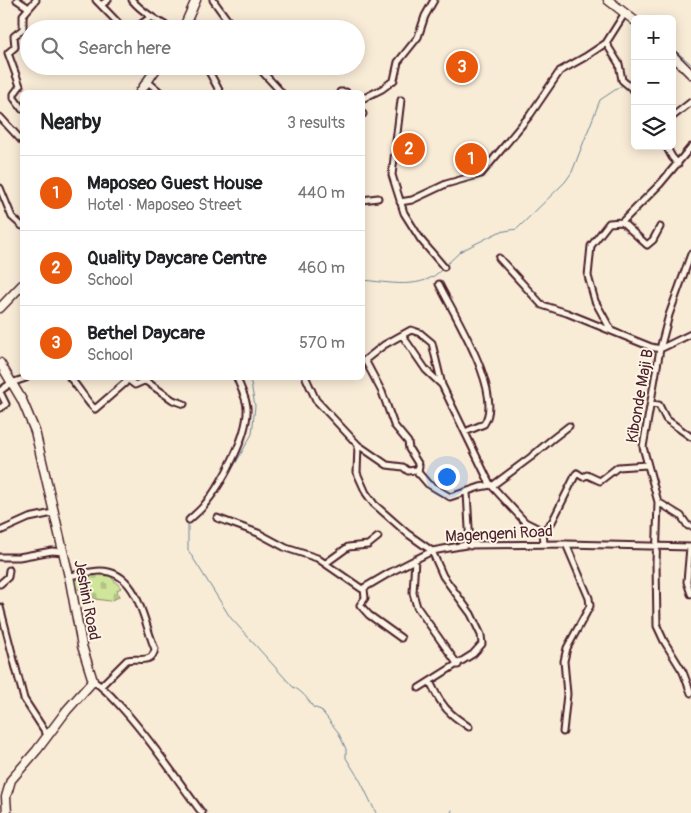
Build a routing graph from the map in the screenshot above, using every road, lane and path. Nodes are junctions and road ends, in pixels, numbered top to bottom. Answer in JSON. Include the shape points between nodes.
{"nodes":[{"id":1,"x":17,"y":0,"type":"edge"},
{"id":2,"x":36,"y":0,"type":"edge"},
{"id":3,"x":96,"y":0,"type":"edge"},
{"id":4,"x":108,"y":0,"type":"edge"},
{"id":5,"x":132,"y":0,"type":"edge"},
{"id":6,"x":196,"y":0,"type":"edge"},
{"id":7,"x":213,"y":0,"type":"edge"},
{"id":8,"x":434,"y":0,"type":"edge"},
{"id":9,"x":608,"y":0,"type":"edge"},
{"id":10,"x":101,"y":5,"type":"junction"},
{"id":11,"x":29,"y":8,"type":"junction"},
{"id":12,"x":625,"y":13,"type":"junction"},
{"id":13,"x":151,"y":16,"type":"junction"},
{"id":14,"x":631,"y":18,"type":"edge"},
{"id":15,"x":24,"y":20,"type":"edge"},
{"id":16,"x":115,"y":20,"type":"edge"},
{"id":17,"x":146,"y":20,"type":"edge"},
{"id":18,"x":157,"y":20,"type":"edge"},
{"id":19,"x":187,"y":20,"type":"edge"},
{"id":20,"x":227,"y":20,"type":"edge"},
{"id":21,"x":20,"y":32,"type":"edge"},
{"id":22,"x":606,"y":43,"type":"junction"},
{"id":23,"x":676,"y":59,"type":"edge"},
{"id":24,"x":691,"y":74,"type":"edge"},
{"id":25,"x":152,"y":75,"type":"edge"},
{"id":26,"x":211,"y":75,"type":"edge"},
{"id":27,"x":265,"y":75,"type":"edge"},
{"id":28,"x":148,"y":82,"type":"junction"},
{"id":29,"x":631,"y":87,"type":"edge"},
{"id":30,"x":143,"y":90,"type":"edge"},
{"id":31,"x":158,"y":90,"type":"edge"},
{"id":32,"x":219,"y":90,"type":"edge"},
{"id":33,"x":279,"y":90,"type":"edge"},
{"id":34,"x":365,"y":98,"type":"edge"},
{"id":35,"x":401,"y":100,"type":"dead end"},
{"id":36,"x":691,"y":102,"type":"edge"},
{"id":37,"x":20,"y":106,"type":"edge"},
{"id":38,"x":676,"y":113,"type":"edge"},
{"id":39,"x":0,"y":117,"type":"edge"},
{"id":40,"x":20,"y":139,"type":"edge"},
{"id":41,"x":691,"y":148,"type":"edge"},
{"id":42,"x":669,"y":150,"type":"edge"},
{"id":43,"x":678,"y":164,"type":"junction"},
{"id":44,"x":0,"y":188,"type":"edge"},
{"id":45,"x":378,"y":198,"type":"dead end"},
{"id":46,"x":365,"y":200,"type":"edge"},
{"id":47,"x":400,"y":202,"type":"junction"},
{"id":48,"x":622,"y":222,"type":"junction"},
{"id":49,"x":20,"y":224,"type":"edge"},
{"id":50,"x":660,"y":227,"type":"dead end"},
{"id":51,"x":691,"y":254,"type":"edge"},
{"id":52,"x":499,"y":258,"type":"dead end"},
{"id":53,"x":444,"y":267,"type":"dead end"},
{"id":54,"x":439,"y":284,"type":"dead end"},
{"id":55,"x":20,"y":287,"type":"edge"},
{"id":56,"x":0,"y":308,"type":"edge"},
{"id":57,"x":611,"y":330,"type":"junction"},
{"id":58,"x":691,"y":334,"type":"edge"},
{"id":59,"x":402,"y":335,"type":"junction"},
{"id":60,"x":660,"y":348,"type":"junction"},
{"id":61,"x":1,"y":366,"type":"edge"},
{"id":62,"x":20,"y":380,"type":"edge"},
{"id":63,"x":72,"y":380,"type":"edge"},
{"id":64,"x":126,"y":380,"type":"edge"},
{"id":65,"x":130,"y":380,"type":"edge"},
{"id":66,"x":238,"y":380,"type":"edge"},
{"id":67,"x":307,"y":380,"type":"edge"},
{"id":68,"x":11,"y":383,"type":"junction"},
{"id":69,"x":442,"y":384,"type":"junction"},
{"id":70,"x":0,"y":392,"type":"edge"},
{"id":71,"x":184,"y":404,"type":"dead end"},
{"id":72,"x":651,"y":404,"type":"junction"},
{"id":73,"x":0,"y":408,"type":"edge"},
{"id":74,"x":569,"y":426,"type":"dead end"},
{"id":75,"x":465,"y":432,"type":"junction"},
{"id":76,"x":691,"y":437,"type":"edge"},
{"id":77,"x":358,"y":445,"type":"junction"},
{"id":78,"x":647,"y":466,"type":"junction"},
{"id":79,"x":418,"y":474,"type":"junction"},
{"id":80,"x":491,"y":485,"type":"junction"},
{"id":81,"x":467,"y":492,"type":"junction"},
{"id":82,"x":658,"y":502,"type":"junction"},
{"id":83,"x":53,"y":513,"type":"junction"},
{"id":84,"x":217,"y":518,"type":"dead end"},
{"id":85,"x":189,"y":520,"type":"dead end"},
{"id":86,"x":691,"y":526,"type":"edge"},
{"id":87,"x":0,"y":531,"type":"edge"},
{"id":88,"x":543,"y":531,"type":"junction"},
{"id":89,"x":378,"y":537,"type":"dead end"},
{"id":90,"x":544,"y":544,"type":"junction"},
{"id":91,"x":566,"y":544,"type":"junction"},
{"id":92,"x":470,"y":546,"type":"junction"},
{"id":93,"x":656,"y":547,"type":"junction"},
{"id":94,"x":690,"y":547,"type":"edge"},
{"id":95,"x":432,"y":551,"type":"junction"},
{"id":96,"x":64,"y":552,"type":"junction"},
{"id":97,"x":0,"y":557,"type":"edge"},
{"id":98,"x":416,"y":559,"type":"junction"},
{"id":99,"x":326,"y":563,"type":"junction"},
{"id":100,"x":9,"y":570,"type":"dead end"},
{"id":101,"x":69,"y":576,"type":"junction"},
{"id":102,"x":0,"y":584,"type":"edge"},
{"id":103,"x":364,"y":588,"type":"junction"},
{"id":104,"x":691,"y":594,"type":"edge"},
{"id":105,"x":0,"y":607,"type":"edge"},
{"id":106,"x":401,"y":638,"type":"dead end"},
{"id":107,"x":458,"y":665,"type":"junction"},
{"id":108,"x":93,"y":681,"type":"junction"},
{"id":109,"x":430,"y":682,"type":"junction"},
{"id":110,"x":101,"y":686,"type":"junction"},
{"id":111,"x":419,"y":688,"type":"dead end"},
{"id":112,"x":691,"y":692,"type":"edge"},
{"id":113,"x":469,"y":727,"type":"dead end"},
{"id":114,"x":563,"y":732,"type":"dead end"},
{"id":115,"x":48,"y":736,"type":"junction"},
{"id":116,"x":7,"y":813,"type":"edge"},
{"id":117,"x":202,"y":813,"type":"edge"}],
"edges":[{"from":1,"to":11,"type":"street"},
{"from":2,"to":11,"type":"street"},
{"from":3,"to":10,"type":"street"},
{"from":4,"to":10,"type":"street"},
{"from":5,"to":13,"type":"street"},
{"from":6,"to":19,"type":"street"},
{"from":7,"to":20,"type":"street"},
{"from":8,"to":34,"type":"street","via":[[418,37],[398,62],[394,80]]},
{"from":9,"to":12,"type":"street"},
{"from":10,"to":16,"type":"street"},
{"from":11,"to":15,"type":"street","via":[[23,15]]},
{"from":12,"to":14,"type":"street"},
{"from":12,"to":22,"type":"street"},
{"from":13,"to":17,"type":"street"},
{"from":13,"to":18,"type":"street"},
{"from":21,"to":37,"type":"street","via":[[14,36],[15,47],[8,53],[20,87],[14,98]]},
{"from":22,"to":29,"type":"street","via":[[619,64],[624,82]]},
{"from":22,"to":47,"type":"street","via":[[560,71],[530,115],[481,174]]},
{"from":23,"to":24,"type":"street"},
{"from":25,"to":28,"type":"street"},
{"from":26,"to":32,"type":"street"},
{"from":27,"to":33,"type":"street"},
{"from":28,"to":30,"type":"street"},
{"from":28,"to":31,"type":"street"},
{"from":35,"to":47,"type":"street","via":[[392,175]]},
{"from":36,"to":38,"type":"street"},
{"from":39,"to":40,"type":"street"},
{"from":41,"to":43,"type":"street"},
{"from":42,"to":43,"type":"street"},
{"from":43,"to":48,"type":"street"},
{"from":44,"to":49,"type":"street","via":[[9,212]]},
{"from":45,"to":46,"type":"street"},
{"from":47,"to":53,"type":"street","via":[[421,240]]},
{"from":48,"to":50,"type":"street","via":[[644,244],[653,240]]},
{"from":48,"to":57,"type":"street","via":[[609,223],[594,240],[589,258],[588,276],[593,295]]},
{"from":51,"to":60,"type":"street","name":"Kibonde Maji B"},
{"from":52,"to":57,"type":"street","via":[[542,305]]},
{"from":54,"to":75,"type":"street","via":[[479,364],[490,404],[484,424]]},
{"from":55,"to":56,"type":"street"},
{"from":57,"to":60,"type":"street"},
{"from":58,"to":60,"type":"street"},
{"from":59,"to":69,"type":"street","via":[[426,370]]},
{"from":59,"to":69,"type":"street","via":[[414,330],[431,341]]},
{"from":59,"to":79,"type":"street","via":[[365,360],[394,425],[408,442],[419,465]]},
{"from":60,"to":72,"type":"street","name":"Kibonde Maji B"},
{"from":61,"to":68,"type":"street","name":"Jeshini Road"},
{"from":62,"to":68,"type":"street"},
{"from":63,"to":64,"type":"street","via":[[95,409]]},
{"from":65,"to":71,"type":"street","via":[[136,385],[147,382]]},
{"from":66,"to":85,"type":"street","via":[[247,406],[241,439],[214,492]]},
{"from":67,"to":77,"type":"street","via":[[316,400]]},
{"from":68,"to":70,"type":"street"},
{"from":68,"to":83,"type":"street","name":"Jeshini Road","via":[[35,431]]},
{"from":69,"to":75,"type":"street"},
{"from":70,"to":73,"type":"street","via":[[6,404]]},
{"from":72,"to":76,"type":"street","via":[[658,405],[666,419]]},
{"from":72,"to":78,"type":"street","name":"Kibonde Maji B","via":[[643,438]]},
{"from":74,"to":80,"type":"street"},
{"from":75,"to":80,"type":"street"},
{"from":77,"to":79,"type":"street","via":[[387,465],[416,470]]},
{"from":77,"to":95,"type":"street","via":[[357,474],[371,500]]},
{"from":78,"to":82,"type":"street","name":"Kibonde Maji B"},
{"from":78,"to":88,"type":"street","via":[[618,467],[600,481],[587,474],[583,477],[576,474],[552,522]]},
{"from":79,"to":81,"type":"street","via":[[450,497]]},
{"from":80,"to":81,"type":"street"},
{"from":80,"to":88,"type":"street","via":[[525,522]]},
{"from":81,"to":92,"type":"street"},
{"from":82,"to":86,"type":"street"},
{"from":82,"to":93,"type":"street","name":"Kibonde Maji B"},
{"from":83,"to":87,"type":"street","via":[[29,518]]},
{"from":83,"to":96,"type":"street","name":"Jeshini Road"},
{"from":84,"to":99,"type":"street"},
{"from":88,"to":90,"type":"street"},
{"from":89,"to":99,"type":"street","via":[[368,545],[348,547]]},
{"from":90,"to":91,"type":"street","name":"Magengeni Road"},
{"from":90,"to":92,"type":"street","name":"Magengeni Road"},
{"from":91,"to":93,"type":"street","name":"Magengeni Road"},
{"from":91,"to":114,"type":"street","via":[[590,606],[567,648],[564,661],[567,694]]},
{"from":92,"to":95,"type":"street","name":"Magengeni Road"},
{"from":93,"to":94,"type":"street","name":"Magengeni Road"},
{"from":93,"to":112,"type":"street","name":"Kibonde Maji B","via":[[657,626]]},
{"from":94,"to":104,"type":"street","via":[[687,582]]},
{"from":95,"to":98,"type":"street","name":"Magengeni Road"},
{"from":95,"to":107,"type":"street","via":[[443,576],[471,614],[481,635],[482,644]]},
{"from":96,"to":97,"type":"street"},
{"from":96,"to":101,"type":"street","name":"Jeshini Road"},
{"from":98,"to":103,"type":"street","name":"Magengeni Road"},
{"from":98,"to":107,"type":"street","via":[[414,593],[417,607]]},
{"from":99,"to":103,"type":"street","via":[[359,588]]},
{"from":100,"to":102,"type":"street","via":[[7,578]]},
{"from":101,"to":108,"type":"street","name":"Jeshini Road","via":[[82,646]]},
{"from":101,"to":110,"type":"street","via":[[100,571],[117,575],[127,582],[155,649],[154,655],[148,659],[127,660]]},
{"from":103,"to":106,"type":"street","via":[[365,598],[360,605]]},
{"from":105,"to":115,"type":"street","via":[[24,699]]},
{"from":107,"to":109,"type":"street"},
{"from":108,"to":110,"type":"street"},
{"from":108,"to":115,"type":"street"},
{"from":109,"to":111,"type":"street"},
{"from":109,"to":113,"type":"street","via":[[441,703]]},
{"from":110,"to":117,"type":"street","via":[[161,754]]},
{"from":115,"to":116,"type":"street","via":[[11,780],[6,797]]}]}
